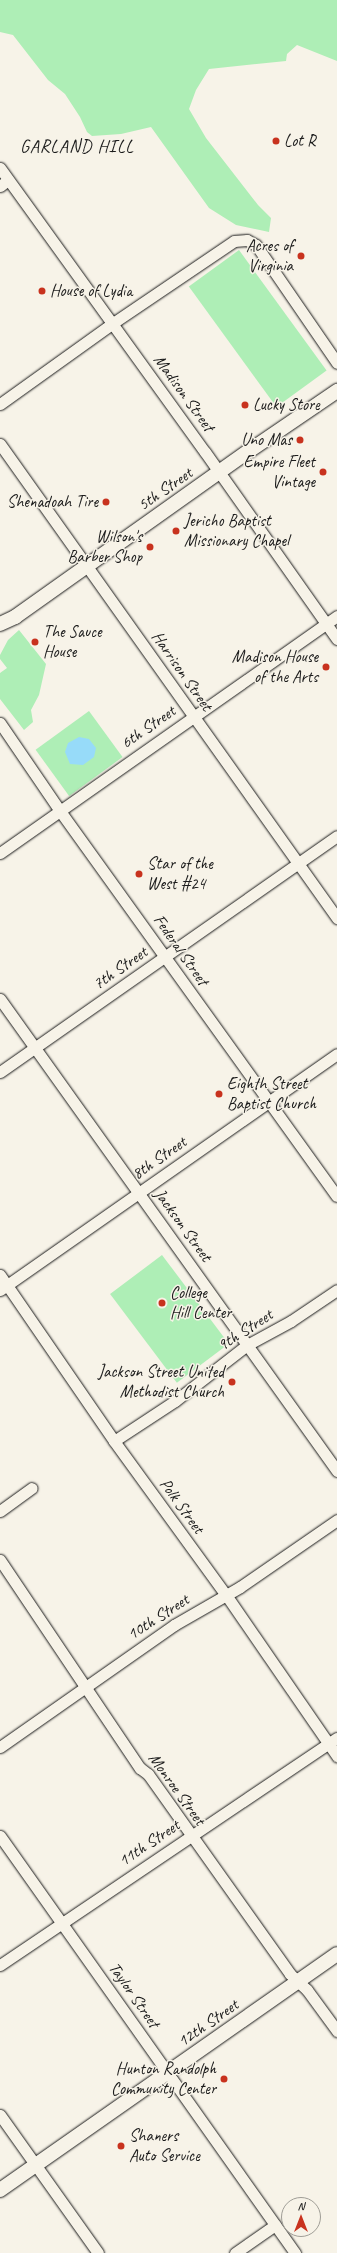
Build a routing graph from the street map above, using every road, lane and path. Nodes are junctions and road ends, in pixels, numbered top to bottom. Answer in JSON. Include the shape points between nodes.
{"nodes":[{"id":1,"x":0,"y":168,"type":"edge"},
{"id":2,"x":4,"y":183,"type":"edge"},
{"id":3,"x":112,"y":323,"type":"junction"},
{"id":4,"x":337,"y":363,"type":"edge"},
{"id":5,"x":337,"y":391,"type":"edge"},
{"id":6,"x":0,"y":404,"type":"edge"},
{"id":7,"x":0,"y":444,"type":"edge"},
{"id":8,"x":220,"y":473,"type":"junction"},
{"id":9,"x":86,"y":566,"type":"junction"},
{"id":10,"x":337,"y":616,"type":"edge"},
{"id":11,"x":15,"y":617,"type":"junction"},
{"id":12,"x":0,"y":624,"type":"edge"},
{"id":13,"x":326,"y":624,"type":"junction"},
{"id":14,"x":0,"y":633,"type":"edge"},
{"id":15,"x":337,"y":640,"type":"edge"},
{"id":16,"x":193,"y":716,"type":"junction"},
{"id":17,"x":0,"y":723,"type":"edge"},
{"id":18,"x":60,"y":811,"type":"junction"},
{"id":19,"x":337,"y":836,"type":"edge"},
{"id":20,"x":0,"y":853,"type":"edge"},
{"id":21,"x":298,"y":864,"type":"junction"},
{"id":22,"x":337,"y":918,"type":"edge"},
{"id":23,"x":165,"y":957,"type":"junction"},
{"id":24,"x":0,"y":999,"type":"edge"},
{"id":25,"x":34,"y":1048,"type":"junction"},
{"id":26,"x":337,"y":1054,"type":"edge"},
{"id":27,"x":0,"y":1072,"type":"edge"},
{"id":28,"x":268,"y":1102,"type":"junction"},
{"id":29,"x":139,"y":1192,"type":"junction"},
{"id":30,"x":337,"y":1196,"type":"edge"},
{"id":31,"x":0,"y":1275,"type":"edge"},
{"id":32,"x":4,"y":1287,"type":"edge"},
{"id":33,"x":337,"y":1290,"type":"edge"},
{"id":34,"x":247,"y":1345,"type":"junction"},
{"id":35,"x":114,"y":1441,"type":"junction"},
{"id":36,"x":337,"y":1471,"type":"edge"},
{"id":37,"x":32,"y":1488,"type":"dead end"},
{"id":38,"x":0,"y":1511,"type":"edge"},
{"id":39,"x":337,"y":1520,"type":"edge"},
{"id":40,"x":0,"y":1560,"type":"edge"},
{"id":41,"x":226,"y":1595,"type":"junction"},
{"id":42,"x":86,"y":1686,"type":"junction"},
{"id":43,"x":333,"y":1741,"type":"edge"},
{"id":44,"x":0,"y":1747,"type":"edge"},
{"id":45,"x":337,"y":1756,"type":"edge"},
{"id":46,"x":0,"y":1836,"type":"edge"},
{"id":47,"x":191,"y":1836,"type":"junction"},
{"id":48,"x":61,"y":1922,"type":"junction"},
{"id":49,"x":337,"y":1954,"type":"edge"},
{"id":50,"x":0,"y":1965,"type":"edge"},
{"id":51,"x":298,"y":1981,"type":"junction"},
{"id":52,"x":337,"y":2031,"type":"edge"},
{"id":53,"x":168,"y":2073,"type":"junction"},
{"id":54,"x":0,"y":2115,"type":"edge"},
{"id":55,"x":35,"y":2165,"type":"junction"},
{"id":56,"x":0,"y":2190,"type":"edge"},
{"id":57,"x":275,"y":2225,"type":"junction"},
{"id":58,"x":98,"y":2253,"type":"edge"},
{"id":59,"x":235,"y":2253,"type":"edge"},
{"id":60,"x":295,"y":2253,"type":"edge"}],
"edges":[{"from":1,"to":2,"type":"street","name":"Madison Street"},
{"from":2,"to":3,"type":"street","name":"Madison Street"},
{"from":3,"to":4,"type":"street","via":[[234,241],[247,240],[256,245]]},
{"from":3,"to":6,"type":"street"},
{"from":3,"to":8,"type":"street","name":"Madison Street"},
{"from":5,"to":8,"type":"main road","name":"5th Street"},
{"from":7,"to":9,"type":"street","name":"Harrison Street"},
{"from":8,"to":9,"type":"main road","name":"5th Street"},
{"from":8,"to":13,"type":"street","name":"Madison Street"},
{"from":9,"to":11,"type":"main road","name":"5th Street"},
{"from":9,"to":16,"type":"street","name":"Harrison Street"},
{"from":10,"to":13,"type":"street","name":"6th Street"},
{"from":11,"to":12,"type":"main road","name":"5th Street"},
{"from":11,"to":14,"type":"main road","name":"5th Street"},
{"from":13,"to":15,"type":"street","name":"Madison Street"},
{"from":13,"to":16,"type":"street","name":"6th Street"},
{"from":16,"to":18,"type":"street","name":"6th Street"},
{"from":16,"to":21,"type":"street","name":"Harrison Street"},
{"from":17,"to":18,"type":"street","name":"Federal Street"},
{"from":18,"to":20,"type":"street","name":"6th Street"},
{"from":18,"to":23,"type":"street","name":"Federal Street"},
{"from":19,"to":21,"type":"street","name":"7th Street"},
{"from":21,"to":22,"type":"street","name":"Harrison Street"},
{"from":21,"to":23,"type":"street","name":"7th Street"},
{"from":23,"to":25,"type":"street","name":"7th Street"},
{"from":23,"to":28,"type":"street","name":"Federal Street"},
{"from":24,"to":25,"type":"street","name":"Jackson Street"},
{"from":25,"to":27,"type":"street","name":"7th Street"},
{"from":25,"to":29,"type":"street","name":"Jackson Street"},
{"from":26,"to":28,"type":"street","name":"8th Street"},
{"from":28,"to":29,"type":"street","name":"8th Street"},
{"from":28,"to":30,"type":"street","name":"Federal Street"},
{"from":29,"to":32,"type":"street","name":"8th Street"},
{"from":29,"to":34,"type":"street","name":"Jackson Street"},
{"from":31,"to":32,"type":"street","name":"Polk Street"},
{"from":32,"to":35,"type":"street","name":"Polk Street"},
{"from":33,"to":34,"type":"street","name":"9th Street"},
{"from":34,"to":35,"type":"street","name":"9th Street","via":[[175,1402]]},
{"from":34,"to":36,"type":"street","name":"Jackson Street"},
{"from":35,"to":41,"type":"street","name":"Polk Street"},
{"from":37,"to":38,"type":"street"},
{"from":39,"to":41,"type":"street","name":"10th Street"},
{"from":40,"to":42,"type":"street","name":"Monroe Street"},
{"from":41,"to":42,"type":"street","name":"10th Street","via":[[174,1625]]},
{"from":41,"to":43,"type":"street","name":"Polk Street"},
{"from":42,"to":44,"type":"street","name":"10th Street"},
{"from":42,"to":47,"type":"street","name":"Monroe Street","via":[[140,1768],[148,1774]]},
{"from":43,"to":45,"type":"street","name":"Polk Street"},
{"from":43,"to":47,"type":"street","name":"11th Street"},
{"from":46,"to":48,"type":"street","name":"Taylor Street"},
{"from":47,"to":48,"type":"street","name":"11th Street"},
{"from":47,"to":51,"type":"street","name":"Monroe Street","via":[[290,1974]]},
{"from":48,"to":50,"type":"street","name":"11th Street"},
{"from":48,"to":53,"type":"street","name":"Taylor Street"},
{"from":49,"to":51,"type":"main road","name":"12th Street"},
{"from":51,"to":52,"type":"street","name":"Monroe Street"},
{"from":51,"to":53,"type":"main road","name":"12th Street"},
{"from":53,"to":55,"type":"main road","name":"12th Street"},
{"from":53,"to":57,"type":"street","name":"Taylor Street"},
{"from":54,"to":55,"type":"street"},
{"from":55,"to":56,"type":"main road","name":"12th Street"},
{"from":55,"to":58,"type":"street"},
{"from":57,"to":59,"type":"street"},
{"from":57,"to":60,"type":"street","name":"Taylor Street"}]}
